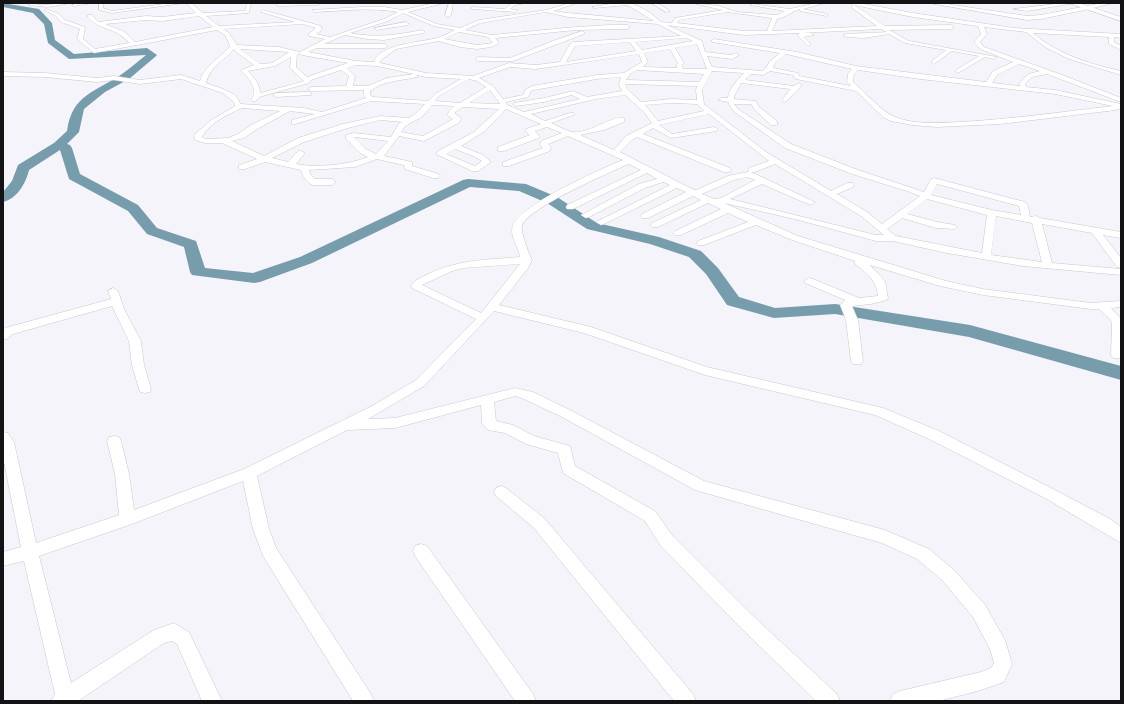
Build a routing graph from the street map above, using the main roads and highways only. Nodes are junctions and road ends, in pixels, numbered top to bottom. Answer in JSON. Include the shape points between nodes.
{"nodes":[{"id":1,"x":1073,"y":3,"type":"edge"},
{"id":2,"x":1121,"y":18,"type":"edge"}],
"edges":[{"from":1,"to":2,"type":"main road"}]}
